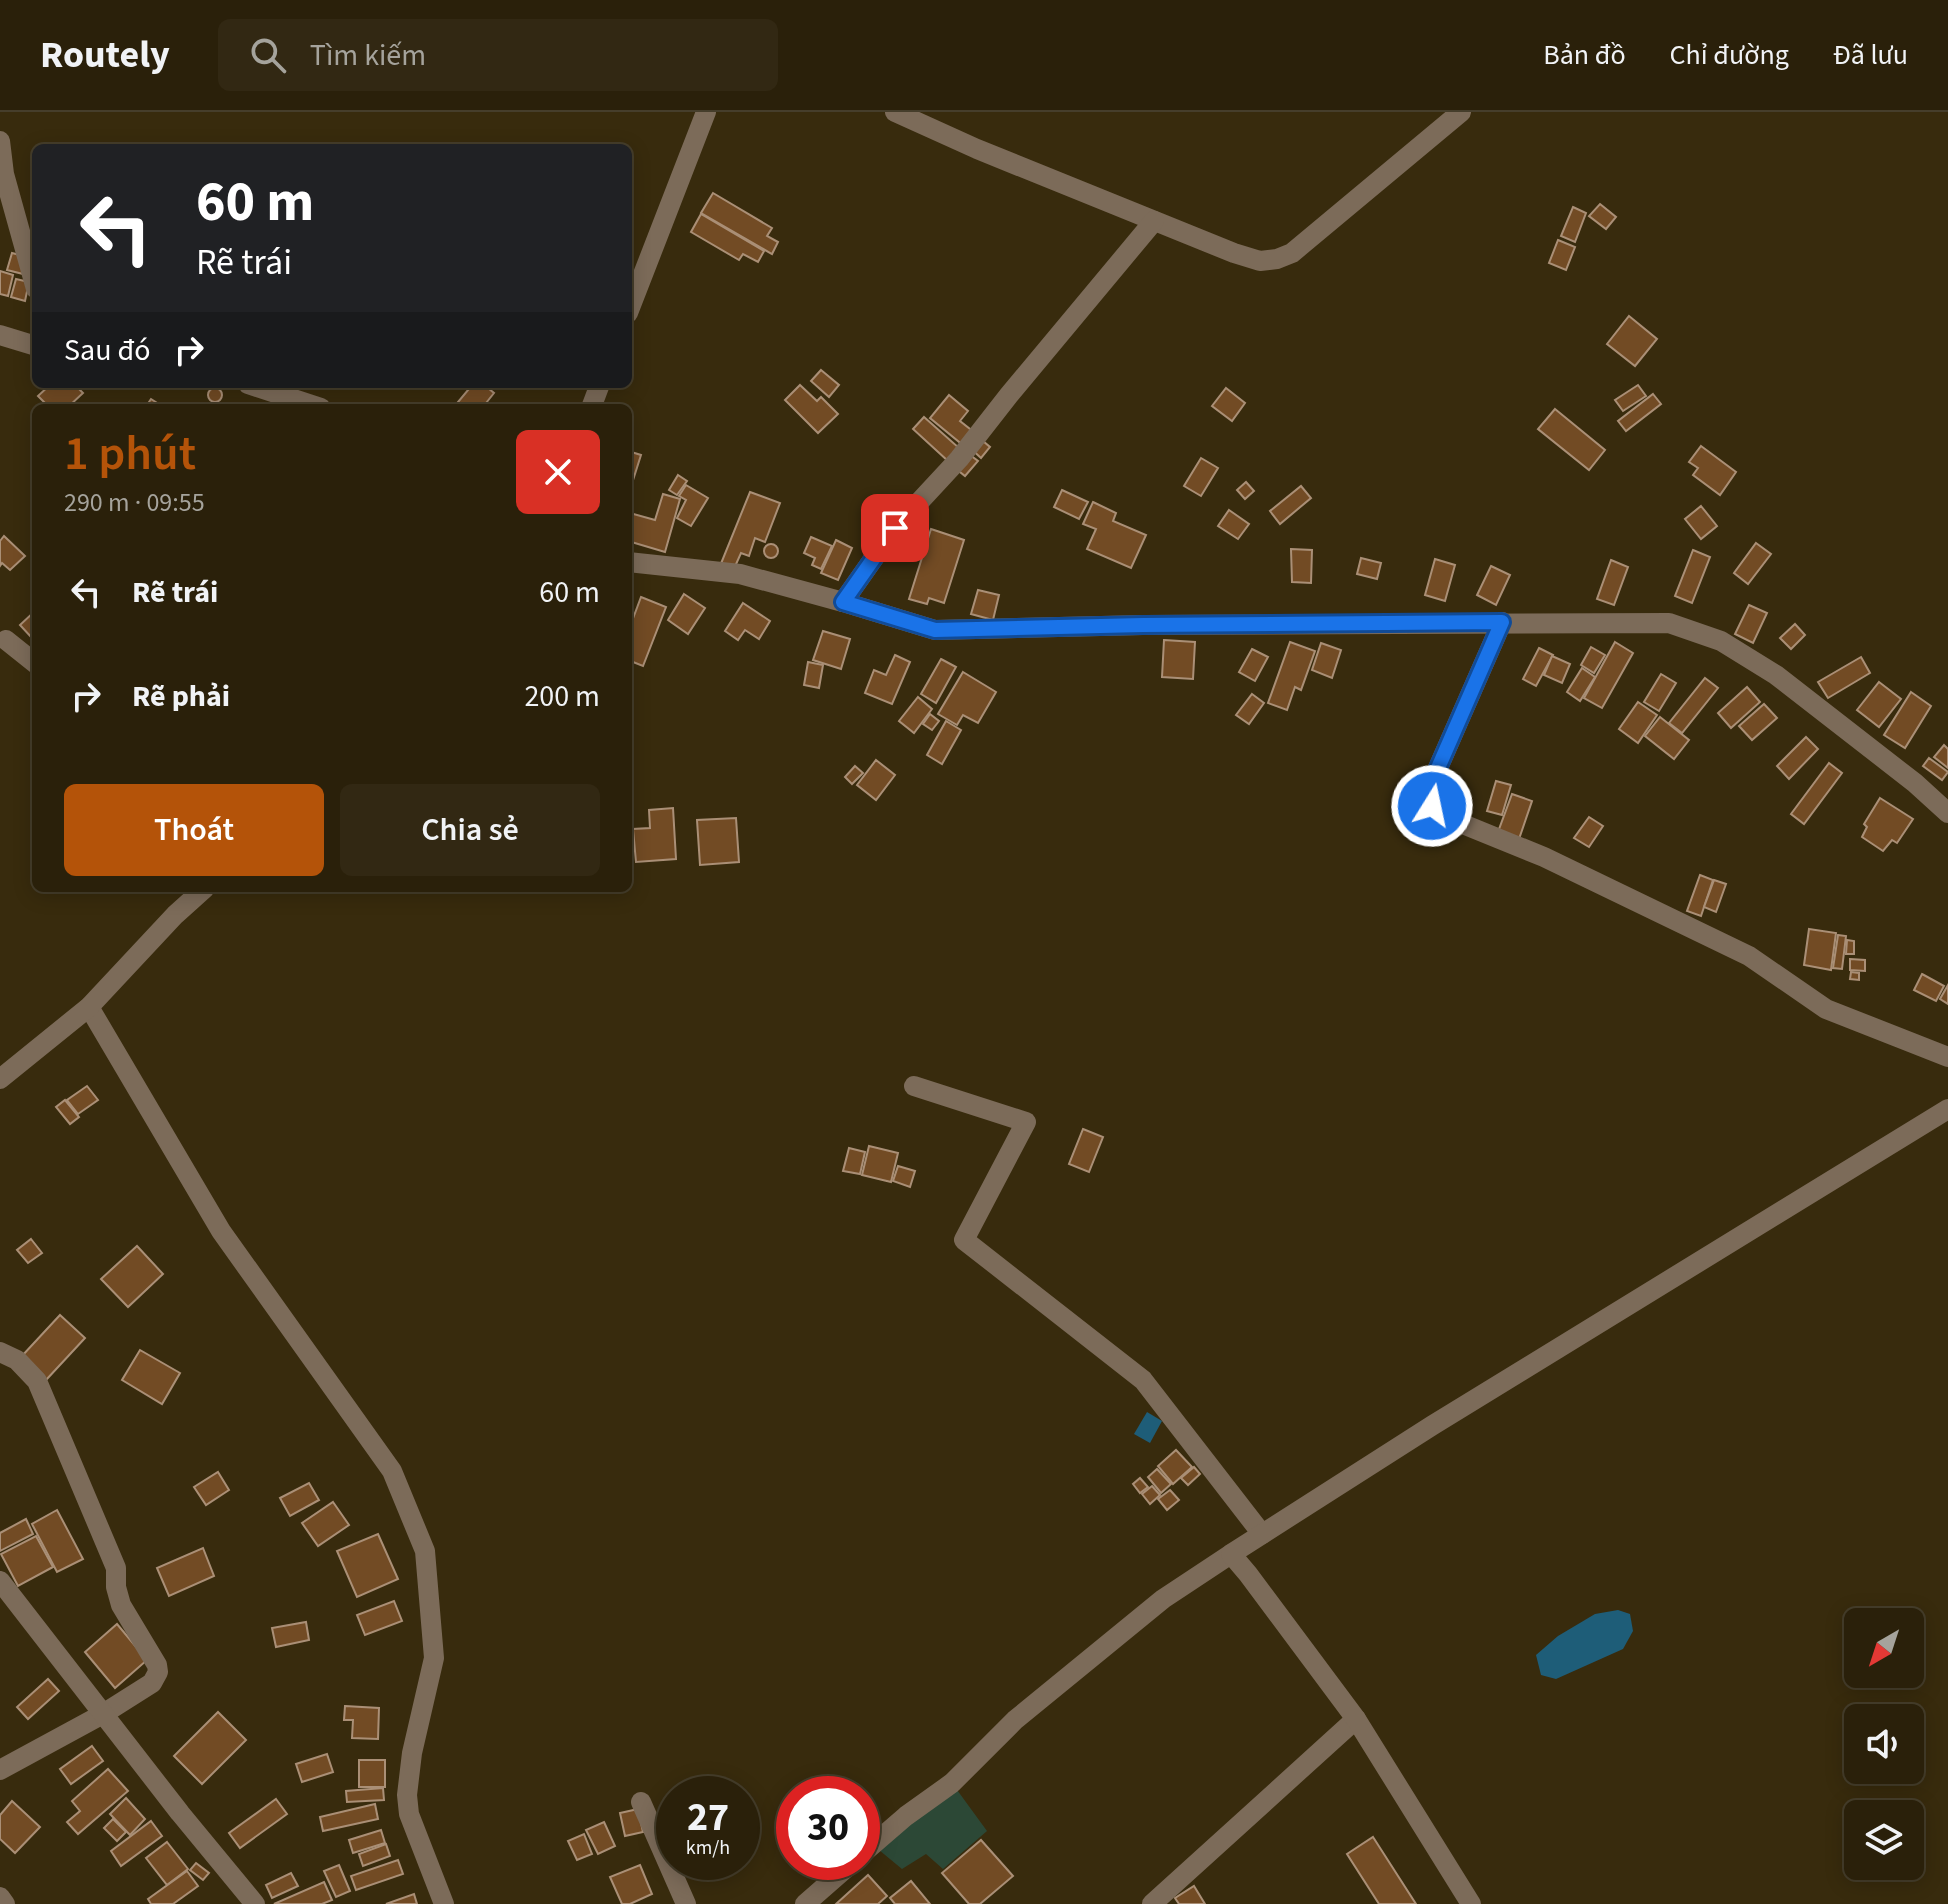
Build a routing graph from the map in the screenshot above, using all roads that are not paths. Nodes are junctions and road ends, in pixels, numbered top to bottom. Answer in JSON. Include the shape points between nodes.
{"nodes":[{"id":1,"x":706,"y":112,"type":"edge"},
{"id":2,"x":895,"y":112,"type":"edge"},
{"id":3,"x":1461,"y":112,"type":"edge"},
{"id":4,"x":0,"y":141,"type":"edge"},
{"id":5,"x":1154,"y":221,"type":"junction"},
{"id":6,"x":32,"y":275,"type":"edge"},
{"id":7,"x":632,"y":303,"type":"edge"},
{"id":8,"x":0,"y":335,"type":"edge"},
{"id":9,"x":32,"y":345,"type":"edge"},
{"id":10,"x":260,"y":388,"type":"edge"},
{"id":11,"x":309,"y":404,"type":"edge"},
{"id":12,"x":632,"y":562,"type":"edge"},
{"id":13,"x":843,"y":602,"type":"junction"},
{"id":14,"x":1502,"y":622,"type":"junction"},
{"id":15,"x":6,"y":640,"type":"dead end"},
{"id":16,"x":32,"y":661,"type":"edge"},
{"id":17,"x":1948,"y":813,"type":"edge"},
{"id":18,"x":201,"y":892,"type":"edge"},
{"id":19,"x":89,"y":1007,"type":"junction"},
{"id":20,"x":1948,"y":1057,"type":"edge"},
{"id":21,"x":0,"y":1079,"type":"edge"},
{"id":22,"x":914,"y":1086,"type":"dead end"},
{"id":23,"x":1948,"y":1109,"type":"edge"},
{"id":24,"x":0,"y":1352,"type":"edge"},
{"id":25,"x":1262,"y":1534,"type":"junction"},
{"id":26,"x":1231,"y":1554,"type":"junction"},
{"id":27,"x":0,"y":1581,"type":"edge"},
{"id":28,"x":103,"y":1714,"type":"junction"},
{"id":29,"x":1356,"y":1719,"type":"junction"},
{"id":30,"x":0,"y":1770,"type":"edge"},
{"id":31,"x":641,"y":1802,"type":"dead end"},
{"id":32,"x":880,"y":1838,"type":"edge"},
{"id":33,"x":832,"y":1880,"type":"edge"},
{"id":34,"x":0,"y":1897,"type":"edge"},
{"id":35,"x":5,"y":1904,"type":"edge"},
{"id":36,"x":255,"y":1904,"type":"edge"},
{"id":37,"x":444,"y":1904,"type":"edge"},
{"id":38,"x":686,"y":1904,"type":"edge"},
{"id":39,"x":805,"y":1904,"type":"edge"},
{"id":40,"x":1152,"y":1904,"type":"edge"},
{"id":41,"x":1471,"y":1904,"type":"edge"}],
"edges":[{"from":1,"to":7,"type":"street"},
{"from":2,"to":5,"type":"street"},
{"from":3,"to":5,"type":"street","via":[[1292,253],[1277,259],[1260,261],[1234,253]]},
{"from":4,"to":6,"type":"street"},
{"from":5,"to":13,"type":"street","via":[[959,459],[895,528]]},
{"from":8,"to":9,"type":"street"},
{"from":10,"to":11,"type":"street"},
{"from":12,"to":13,"type":"street","via":[[740,574]]},
{"from":13,"to":14,"type":"street","via":[[935,630]]},
{"from":14,"to":17,"type":"street","via":[[1669,623],[1721,641],[1776,675]]},
{"from":14,"to":20,"type":"street","via":[[1429,793],[1437,812],[1749,956],[1826,1009]]},
{"from":15,"to":16,"type":"street"},
{"from":18,"to":19,"type":"street"},
{"from":19,"to":21,"type":"street"},
{"from":19,"to":37,"type":"street","via":[[221,1231],[392,1471],[425,1551],[434,1658],[407,1795],[409,1814]]},
{"from":22,"to":25,"type":"street","via":[[1026,1122],[964,1240],[1143,1380]]},
{"from":23,"to":25,"type":"street"},
{"from":24,"to":28,"type":"street","via":[[17,1360],[37,1381],[116,1568],[121,1605],[157,1665],[152,1683]]},
{"from":25,"to":26,"type":"street"},
{"from":26,"to":29,"type":"street"},
{"from":26,"to":32,"type":"street","via":[[1163,1599],[1015,1720],[952,1783]]},
{"from":27,"to":28,"type":"street"},
{"from":28,"to":30,"type":"street"},
{"from":28,"to":36,"type":"street"},
{"from":29,"to":40,"type":"street"},
{"from":29,"to":41,"type":"street"},
{"from":31,"to":38,"type":"street"},
{"from":33,"to":39,"type":"street"},
{"from":34,"to":35,"type":"street"}]}
